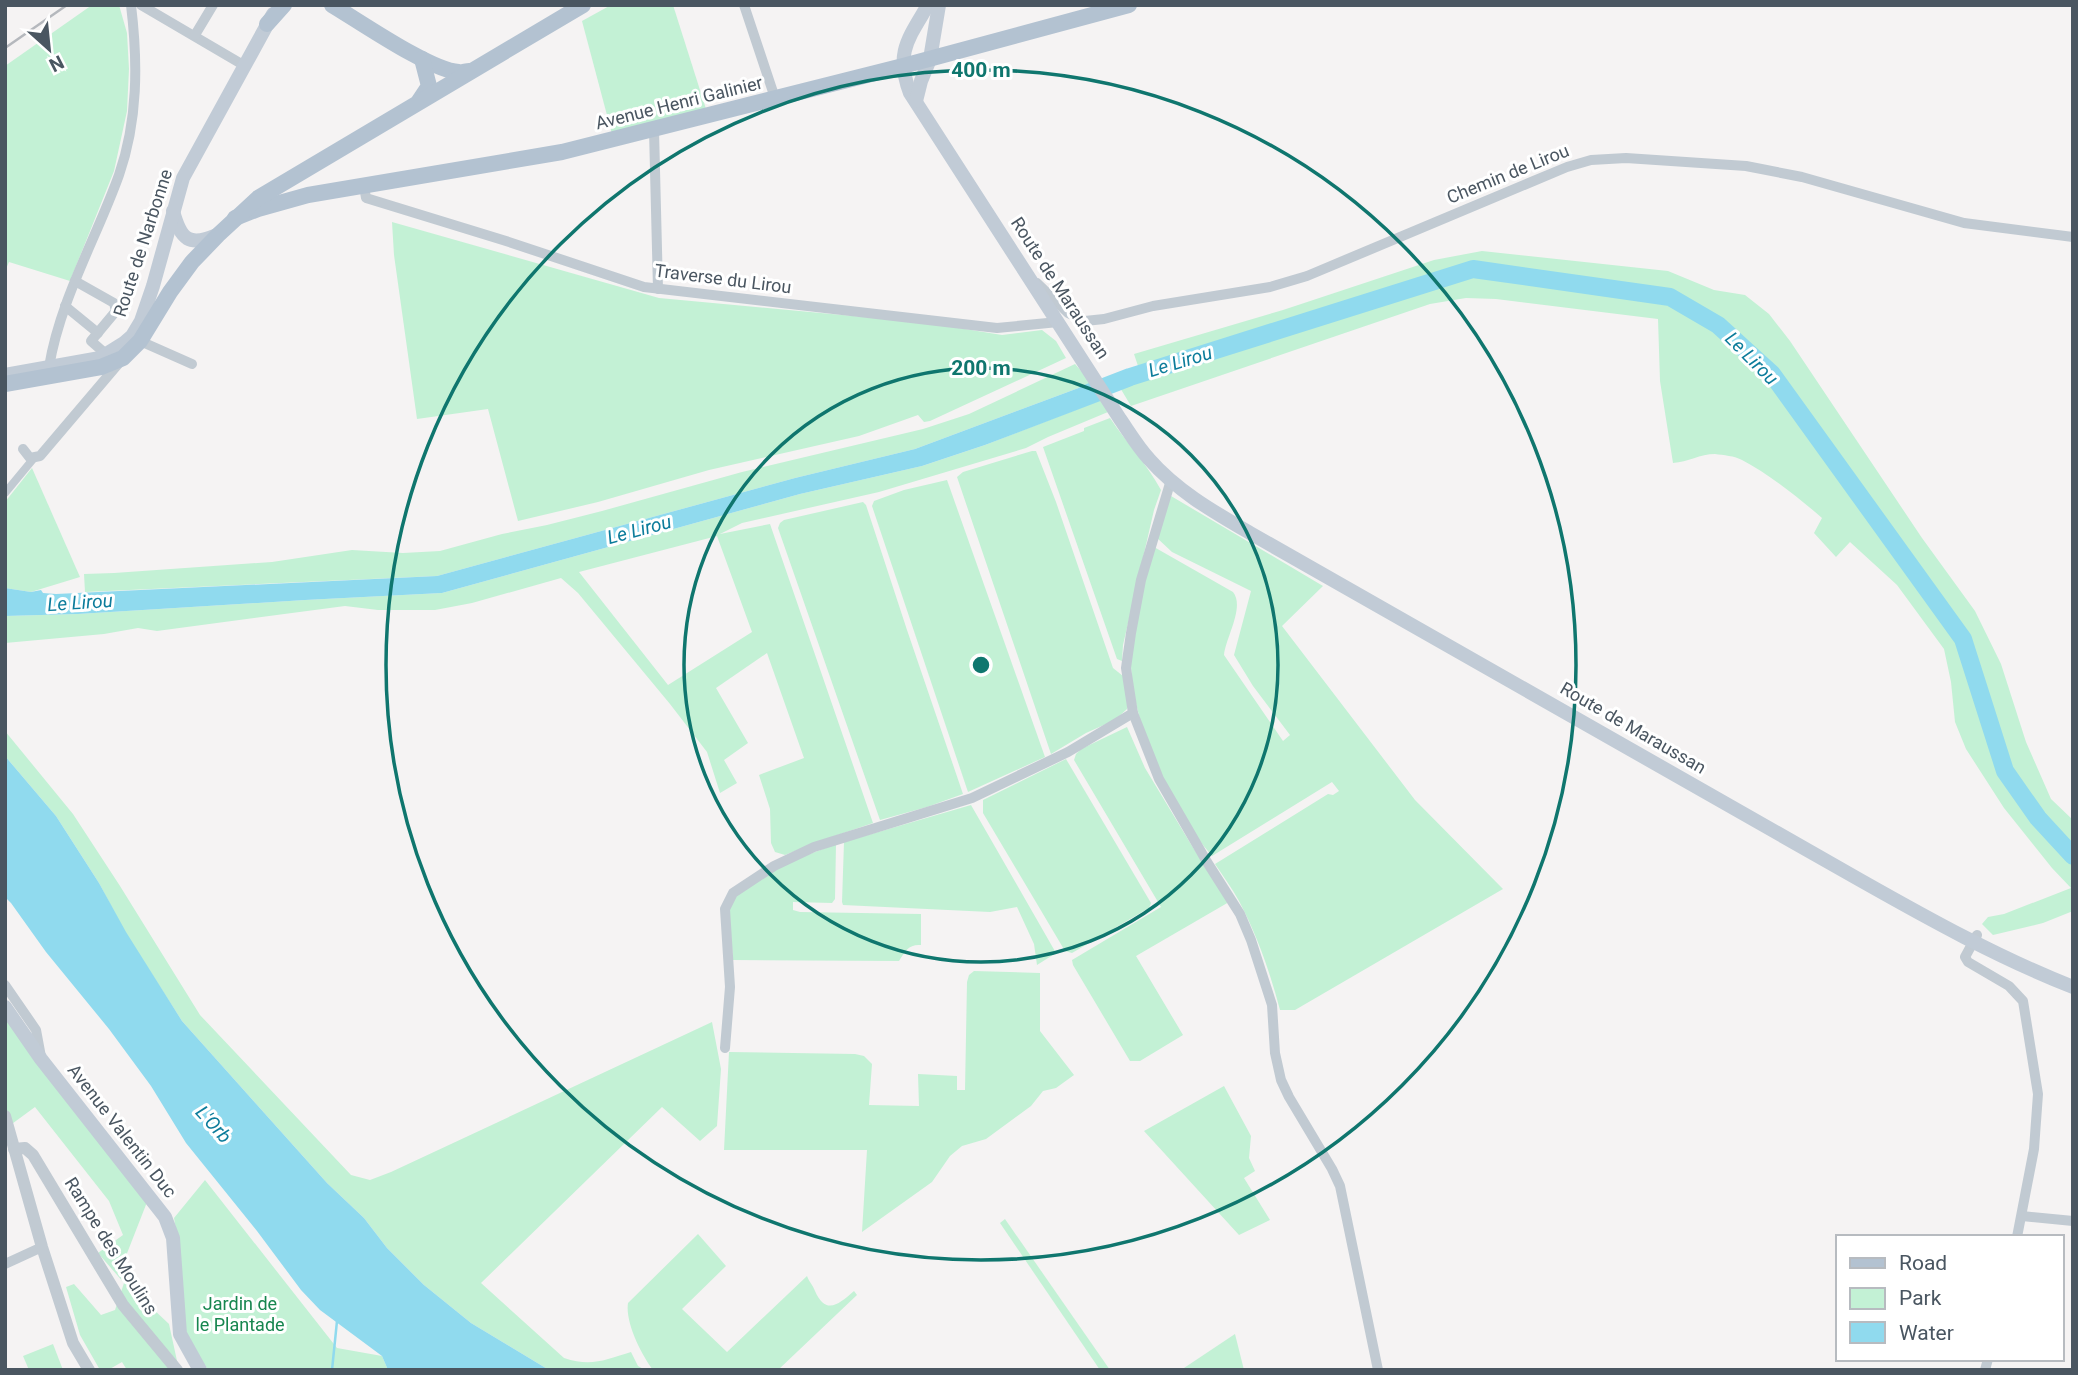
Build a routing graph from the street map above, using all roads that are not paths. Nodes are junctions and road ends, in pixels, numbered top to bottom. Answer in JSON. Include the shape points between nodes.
{"nodes":[{"id":1,"x":131,"y":5,"type":"edge"},
{"id":2,"x":141,"y":5,"type":"edge"},
{"id":3,"x":213,"y":5,"type":"edge"},
{"id":4,"x":278,"y":5,"type":"edge"},
{"id":5,"x":284,"y":5,"type":"edge"},
{"id":6,"x":332,"y":5,"type":"edge"},
{"id":7,"x":583,"y":5,"type":"edge"},
{"id":8,"x":744,"y":5,"type":"edge"},
{"id":9,"x":928,"y":5,"type":"edge"},
{"id":10,"x":939,"y":5,"type":"edge"},
{"id":11,"x":1129,"y":5,"type":"edge"},
{"id":12,"x":267,"y":24,"type":"junction"},
{"id":13,"x":195,"y":35,"type":"junction"},
{"id":14,"x":422,"y":59,"type":"junction"},
{"id":15,"x":930,"y":59,"type":"junction"},
{"id":16,"x":245,"y":65,"type":"junction"},
{"id":17,"x":903,"y":66,"type":"junction"},
{"id":18,"x":476,"y":69,"type":"junction"},
{"id":19,"x":775,"y":98,"type":"junction"},
{"id":20,"x":916,"y":101,"type":"junction"},
{"id":21,"x":419,"y":102,"type":"junction"},
{"id":22,"x":654,"y":130,"type":"junction"},
{"id":23,"x":365,"y":192,"type":"junction"},
{"id":24,"x":173,"y":209,"type":"junction"},
{"id":25,"x":235,"y":218,"type":"junction"},
{"id":26,"x":218,"y":234,"type":"junction"},
{"id":27,"x":2073,"y":237,"type":"edge"},
{"id":28,"x":1025,"y":271,"type":"junction"},
{"id":29,"x":75,"y":281,"type":"junction"},
{"id":30,"x":658,"y":289,"type":"junction"},
{"id":31,"x":65,"y":306,"type":"junction"},
{"id":32,"x":1058,"y":322,"type":"junction"},
{"id":33,"x":97,"y":333,"type":"junction"},
{"id":34,"x":140,"y":341,"type":"junction"},
{"id":35,"x":115,"y":356,"type":"junction"},
{"id":36,"x":192,"y":364,"type":"dead end"},
{"id":37,"x":49,"y":367,"type":"junction"},
{"id":38,"x":85,"y":370,"type":"junction"},
{"id":39,"x":5,"y":375,"type":"edge"},
{"id":40,"x":5,"y":384,"type":"edge"},
{"id":41,"x":87,"y":398,"type":"junction"},
{"id":42,"x":23,"y":449,"type":"dead end"},
{"id":43,"x":34,"y":458,"type":"junction"},
{"id":44,"x":1176,"y":484,"type":"junction"},
{"id":45,"x":5,"y":493,"type":"edge"},
{"id":46,"x":1133,"y":713,"type":"junction"},
{"id":47,"x":1974,"y":938,"type":"junction"},
{"id":48,"x":2073,"y":978,"type":"edge"},
{"id":49,"x":5,"y":985,"type":"edge"},
{"id":50,"x":2073,"y":987,"type":"edge"},
{"id":51,"x":5,"y":1007,"type":"edge"},
{"id":52,"x":725,"y":1048,"type":"dead end"},
{"id":53,"x":41,"y":1059,"type":"junction"},
{"id":54,"x":5,"y":1116,"type":"edge"},
{"id":55,"x":14,"y":1149,"type":"junction"},
{"id":56,"x":2022,"y":1216,"type":"junction"},
{"id":57,"x":2073,"y":1221,"type":"edge"},
{"id":58,"x":2017,"y":1235,"type":"edge"},
{"id":59,"x":42,"y":1247,"type":"junction"},
{"id":60,"x":5,"y":1264,"type":"edge"},
{"id":61,"x":89,"y":1370,"type":"edge"},
{"id":62,"x":177,"y":1370,"type":"edge"},
{"id":63,"x":200,"y":1370,"type":"edge"},
{"id":64,"x":1378,"y":1370,"type":"edge"}],
"edges":[{"from":1,"to":29,"type":"street","via":[[137,69],[134,115],[120,173]]},
{"from":2,"to":13,"type":"street"},
{"from":3,"to":13,"type":"street"},
{"from":4,"to":12,"type":"main road","name":"Route de Narbonne"},
{"from":5,"to":12,"type":"main road","name":"Route de Narbonne"},
{"from":6,"to":14,"type":"main road"},
{"from":7,"to":18,"type":"main road"},
{"from":8,"to":19,"type":"street"},
{"from":9,"to":17,"type":"main road","via":[[909,34]]},
{"from":10,"to":15,"type":"main road"},
{"from":11,"to":15,"type":"main road","name":"Avenue Henri Galinier"},
{"from":12,"to":16,"type":"main road","name":"Route de Narbonne"},
{"from":13,"to":16,"type":"street"},
{"from":14,"to":18,"type":"main road","via":[[458,72]]},
{"from":14,"to":21,"type":"main road","via":[[429,86]]},
{"from":15,"to":17,"type":"main road","name":"Avenue Henri Galinier"},
{"from":15,"to":20,"type":"main road"},
{"from":16,"to":24,"type":"main road","name":"Route de Narbonne","via":[[188,167]]},
{"from":17,"to":19,"type":"main road","name":"Avenue Henri Galinier"},
{"from":17,"to":20,"type":"main road","name":"Route de Maraussan"},
{"from":18,"to":21,"type":"main road"},
{"from":19,"to":22,"type":"main road","name":"Avenue Henri Galinier"},
{"from":20,"to":28,"type":"main road","name":"Route de Maraussan"},
{"from":21,"to":25,"type":"main road","via":[[258,198]]},
{"from":22,"to":23,"type":"main road","name":"Avenue Henri Galinier"},
{"from":22,"to":30,"type":"street"},
{"from":23,"to":25,"type":"main road","name":"Avenue Henri Galinier","via":[[308,195]]},
{"from":23,"to":30,"type":"street","name":"Traverse du Lirou"},
{"from":24,"to":26,"type":"main road","via":[[180,232],[192,241],[202,242]]},
{"from":24,"to":35,"type":"main road","name":"Route de Narbonne","via":[[141,321]]},
{"from":25,"to":26,"type":"main road"},
{"from":26,"to":34,"type":"main road","via":[[177,282]]},
{"from":27,"to":28,"type":"street","name":"Chemin de Lirou","via":[[1964,223],[1780,172],[1626,158],[1567,167],[1307,276],[1104,319],[1085,321],[1068,313]]},
{"from":28,"to":32,"type":"main road","name":"Route de Maraussan"},
{"from":29,"to":31,"type":"street"},
{"from":29,"to":33,"type":"street","via":[[114,303],[116,311]]},
{"from":30,"to":32,"type":"street","name":"Traverse du Lirou","via":[[997,328]]},
{"from":31,"to":33,"type":"street"},
{"from":31,"to":37,"type":"street"},
{"from":32,"to":44,"type":"main road","name":"Route de Maraussan","via":[[1149,459]]},
{"from":33,"to":35,"type":"street","via":[[91,341]]},
{"from":34,"to":35,"type":"main road"},
{"from":34,"to":36,"type":"street"},
{"from":35,"to":37,"type":"main road"},
{"from":35,"to":38,"type":"main road","via":[[112,364]]},
{"from":35,"to":41,"type":"street"},
{"from":37,"to":39,"type":"main road"},
{"from":38,"to":40,"type":"main road"},
{"from":38,"to":41,"type":"street","via":[[94,380]]},
{"from":41,"to":43,"type":"street"},
{"from":42,"to":43,"type":"street"},
{"from":43,"to":45,"type":"street"},
{"from":44,"to":46,"type":"street","via":[[1141,580],[1131,633],[1126,668]]},
{"from":44,"to":47,"type":"main road","name":"Route de Maraussan"},
{"from":46,"to":52,"type":"street","via":[[1068,752],[972,798],[814,847],[733,893],[725,909],[730,987]]},
{"from":46,"to":64,"type":"street","via":[[1160,779],[1251,940],[1272,1005],[1281,1080],[1340,1186]]},
{"from":47,"to":48,"type":"main road","name":"Route de Maraussan"},
{"from":47,"to":50,"type":"main road","name":"Route de Maraussan"},
{"from":47,"to":56,"type":"street","via":[[1965,957],[1968,961],[2009,986],[2023,1001],[2038,1094]]},
{"from":49,"to":53,"type":"street","via":[[36,1030]]},
{"from":51,"to":53,"type":"main road","name":"Avenue Valentin Duc"},
{"from":53,"to":63,"type":"main road","name":"Avenue Valentin Duc","via":[[165,1217],[173,1238],[180,1334]]},
{"from":54,"to":55,"type":"street"},
{"from":55,"to":59,"type":"street"},
{"from":55,"to":62,"type":"street","name":"Rampe des Moulins","via":[[25,1148],[33,1155],[123,1305]]},
{"from":56,"to":57,"type":"street"},
{"from":56,"to":58,"type":"street"},
{"from":59,"to":60,"type":"street"},
{"from":59,"to":61,"type":"street","via":[[73,1343]]}]}
